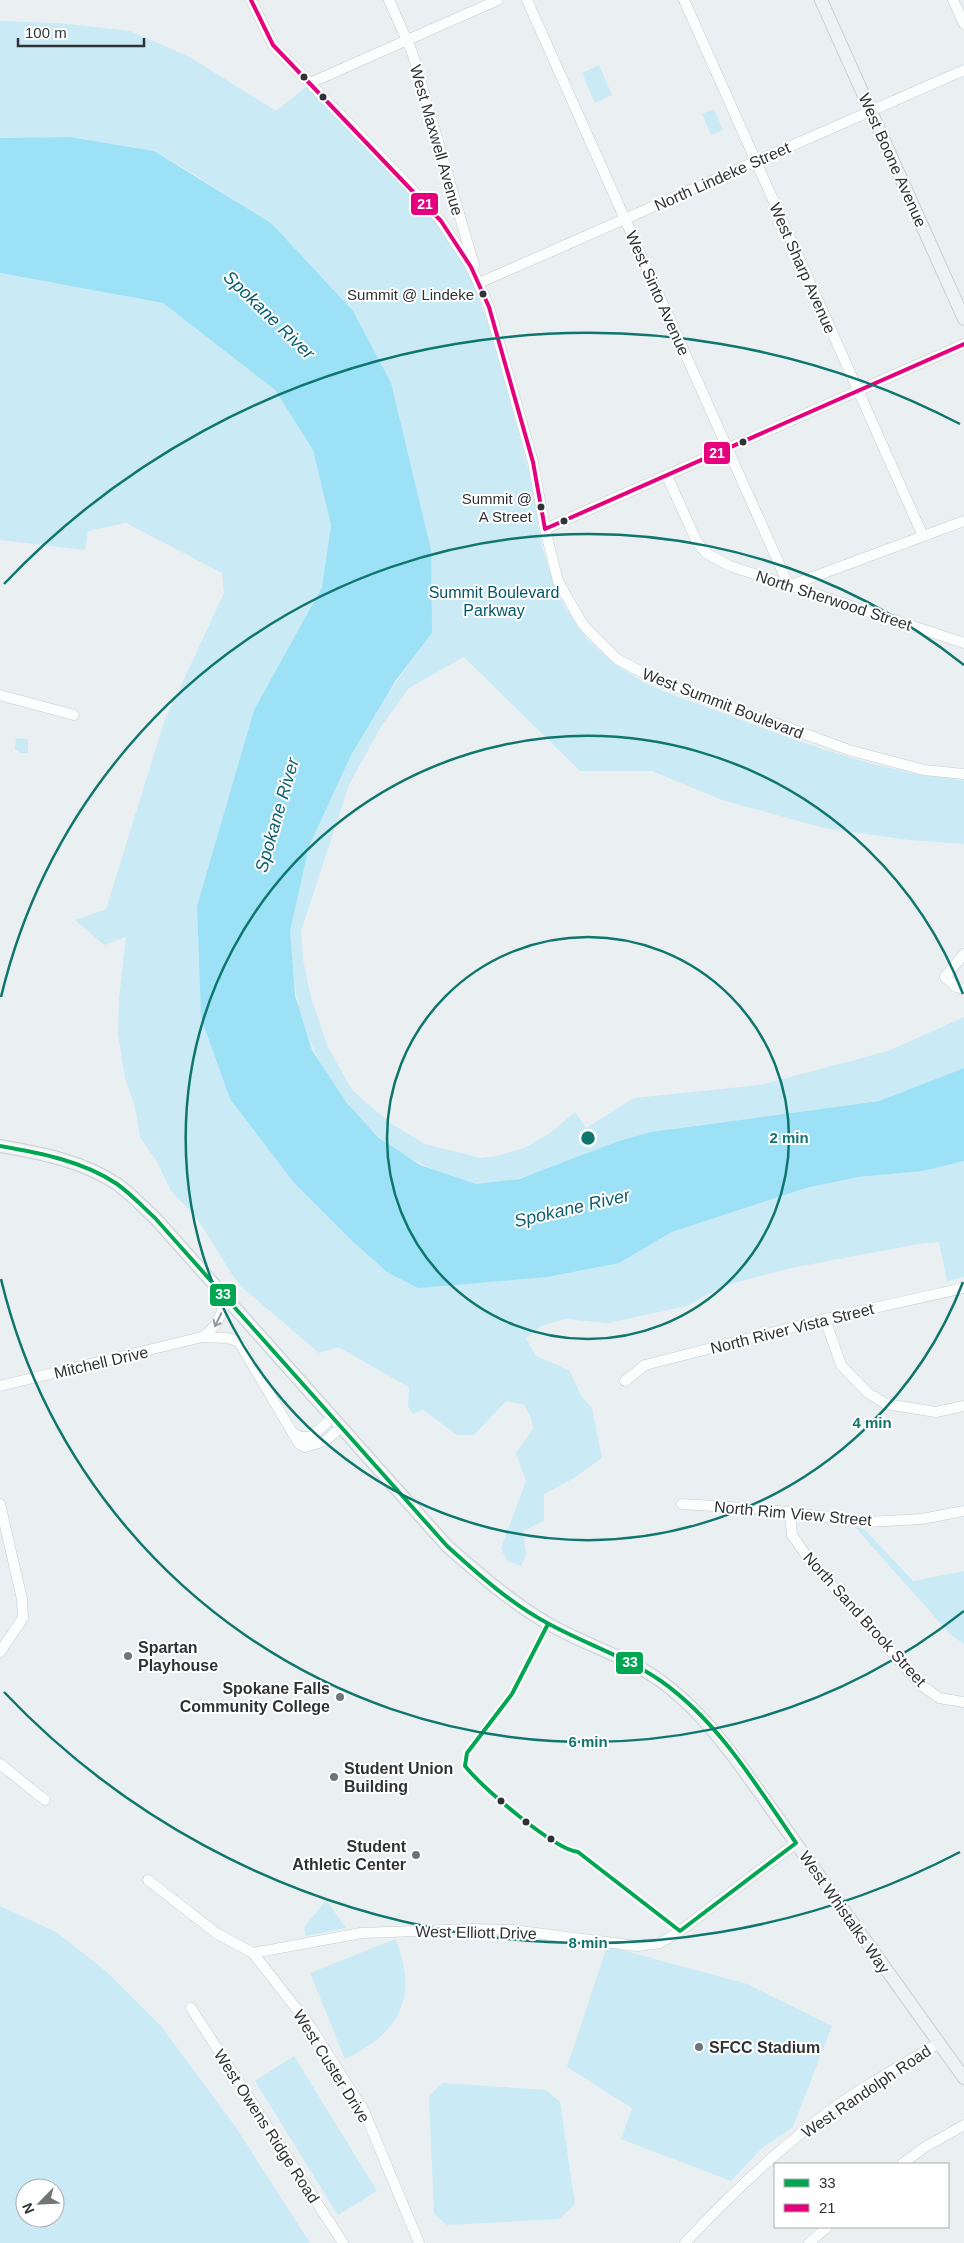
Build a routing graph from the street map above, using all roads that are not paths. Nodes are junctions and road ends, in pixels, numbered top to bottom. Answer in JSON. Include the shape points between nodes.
{"nodes":[{"id":1,"x":252,"y":0,"type":"edge"},
{"id":2,"x":389,"y":0,"type":"edge"},
{"id":3,"x":498,"y":0,"type":"edge"},
{"id":4,"x":527,"y":0,"type":"edge"},
{"id":5,"x":684,"y":0,"type":"edge"},
{"id":6,"x":821,"y":0,"type":"edge"},
{"id":7,"x":953,"y":0,"type":"edge"},
{"id":8,"x":964,"y":24,"type":"edge"},
{"id":9,"x":407,"y":39,"type":"junction"},
{"id":10,"x":964,"y":70,"type":"edge"},
{"id":11,"x":310,"y":83,"type":"junction"},
{"id":12,"x":871,"y":110,"type":"junction"},
{"id":13,"x":755,"y":161,"type":"junction"},
{"id":14,"x":625,"y":220,"type":"junction"},
{"id":15,"x":479,"y":283,"type":"junction"},
{"id":16,"x":964,"y":319,"type":"edge"},
{"id":17,"x":964,"y":344,"type":"edge"},
{"id":18,"x":859,"y":391,"type":"junction"},
{"id":19,"x":728,"y":450,"type":"junction"},
{"id":20,"x":667,"y":476,"type":"junction"},
{"id":21,"x":964,"y":521,"type":"edge"},
{"id":22,"x":545,"y":529,"type":"junction"},
{"id":23,"x":923,"y":536,"type":"junction"},
{"id":24,"x":789,"y":586,"type":"junction"},
{"id":25,"x":964,"y":643,"type":"edge"},
{"id":26,"x":0,"y":695,"type":"edge"},
{"id":27,"x":74,"y":715,"type":"dead end"},
{"id":28,"x":964,"y":774,"type":"edge"},
{"id":29,"x":964,"y":954,"type":"edge"},
{"id":30,"x":964,"y":989,"type":"edge"},
{"id":31,"x":0,"y":1146,"type":"edge"},
{"id":32,"x":964,"y":1288,"type":"edge"},
{"id":33,"x":226,"y":1298,"type":"junction"},
{"id":34,"x":825,"y":1319,"type":"junction"},
{"id":35,"x":202,"y":1337,"type":"junction"},
{"id":36,"x":625,"y":1381,"type":"dead end"},
{"id":37,"x":0,"y":1386,"type":"edge"},
{"id":38,"x":964,"y":1406,"type":"edge"},
{"id":39,"x":336,"y":1423,"type":"junction"},
{"id":40,"x":0,"y":1504,"type":"edge"},
{"id":41,"x":682,"y":1504,"type":"dead end"},
{"id":42,"x":964,"y":1511,"type":"edge"},
{"id":43,"x":790,"y":1512,"type":"junction"},
{"id":44,"x":0,"y":1652,"type":"edge"},
{"id":45,"x":964,"y":1702,"type":"edge"},
{"id":46,"x":0,"y":1764,"type":"edge"},
{"id":47,"x":45,"y":1800,"type":"dead end"},
{"id":48,"x":796,"y":1843,"type":"junction"},
{"id":49,"x":148,"y":1880,"type":"dead end"},
{"id":50,"x":253,"y":1953,"type":"junction"},
{"id":51,"x":190,"y":2008,"type":"dead end"},
{"id":52,"x":939,"y":2043,"type":"junction"},
{"id":53,"x":964,"y":2078,"type":"edge"},
{"id":54,"x":964,"y":2126,"type":"edge"},
{"id":55,"x":903,"y":2163,"type":"edge"},
{"id":56,"x":826,"y":2228,"type":"edge"},
{"id":57,"x":342,"y":2243,"type":"edge"},
{"id":58,"x":419,"y":2243,"type":"edge"},
{"id":59,"x":685,"y":2243,"type":"edge"},
{"id":60,"x":809,"y":2243,"type":"edge"}],
"edges":[{"from":1,"to":11,"type":"street","via":[[273,45]]},
{"from":2,"to":9,"type":"street","name":"West Maxwell Avenue"},
{"from":3,"to":9,"type":"street"},
{"from":4,"to":14,"type":"street","name":"West Sinto Avenue"},
{"from":5,"to":13,"type":"street","name":"West Sharp Avenue"},
{"from":6,"to":12,"type":"main road","name":"West Boone Avenue"},
{"from":7,"to":8,"type":"street"},
{"from":9,"to":11,"type":"street"},
{"from":9,"to":15,"type":"street","name":"West Maxwell Avenue"},
{"from":10,"to":12,"type":"street","name":"North Lindeke Street"},
{"from":11,"to":15,"type":"street","via":[[441,222]]},
{"from":12,"to":13,"type":"street","name":"North Lindeke Street"},
{"from":12,"to":16,"type":"main road","name":"West Boone Avenue"},
{"from":13,"to":14,"type":"street","name":"North Lindeke Street"},
{"from":13,"to":18,"type":"street","name":"West Sharp Avenue"},
{"from":14,"to":15,"type":"street","name":"North Lindeke Street"},
{"from":14,"to":19,"type":"street","name":"West Sinto Avenue"},
{"from":15,"to":22,"type":"street","name":"West Summit Boulevard","via":[[489,307],[533,462]]},
{"from":17,"to":18,"type":"street"},
{"from":18,"to":19,"type":"street"},
{"from":18,"to":23,"type":"street","name":"West Sharp Avenue"},
{"from":19,"to":20,"type":"street"},
{"from":19,"to":24,"type":"street","name":"West Sinto Avenue"},
{"from":20,"to":22,"type":"street"},
{"from":20,"to":24,"type":"street","name":"North Sherwood Street","via":[[690,530],[706,553],[730,566]]},
{"from":21,"to":23,"type":"street"},
{"from":22,"to":28,"type":"street","name":"West Summit Boulevard","via":[[558,581],[570,606],[600,644],[636,670],[849,750],[924,770]]},
{"from":23,"to":24,"type":"street"},
{"from":24,"to":25,"type":"street","name":"North Sherwood Street"},
{"from":26,"to":27,"type":"street"},
{"from":29,"to":30,"type":"street","via":[[945,977],[956,987]]},
{"from":31,"to":33,"type":"main road","name":"West Whistalks Way","via":[[56,1157],[117,1184],[155,1218]]},
{"from":32,"to":34,"type":"street","name":"North River Vista Street"},
{"from":33,"to":35,"type":"street","one_way":true,"via":[[219,1321]]},
{"from":33,"to":39,"type":"main road","name":"West Whistalks Way"},
{"from":34,"to":36,"type":"street","name":"North River Vista Street","via":[[645,1365]]},
{"from":34,"to":38,"type":"street","via":[[841,1366],[868,1393],[886,1404],[936,1412]]},
{"from":35,"to":37,"type":"street","name":"Mitchell Drive"},
{"from":35,"to":39,"type":"street","name":"Mitchell Drive","via":[[228,1338],[238,1342],[299,1444],[306,1447],[325,1441]]},
{"from":39,"to":48,"type":"main road","name":"West Whistalks Way","via":[[447,1546],[502,1594],[548,1624],[617,1656],[661,1681],[701,1714]]},
{"from":40,"to":44,"type":"street","via":[[22,1599],[22,1618]]},
{"from":41,"to":43,"type":"street","name":"North Rim View Street"},
{"from":42,"to":43,"type":"street","name":"North Rim View Street","via":[[922,1519],[867,1522]]},
{"from":43,"to":45,"type":"street","name":"North Sand Brook Street","via":[[792,1535],[808,1558],[920,1684],[939,1698]]},
{"from":46,"to":47,"type":"street"},
{"from":48,"to":50,"type":"street","name":"West Elliott Drive","via":[[660,1943],[637,1946],[549,1934],[473,1929],[361,1933]]},
{"from":48,"to":52,"type":"main road","name":"West Whistalks Way"},
{"from":49,"to":50,"type":"street","via":[[216,1933]]},
{"from":50,"to":58,"type":"street","name":"West Custer Drive","via":[[310,2026],[364,2111]]},
{"from":51,"to":57,"type":"street","name":"West Owens Ridge Road"},
{"from":52,"to":53,"type":"main road","name":"West Whistalks Way"},
{"from":52,"to":59,"type":"street","name":"West Randolph Road","via":[[821,2117],[732,2194]]},
{"from":54,"to":55,"type":"street","via":[[924,2147]]},
{"from":56,"to":60,"type":"street"}]}
